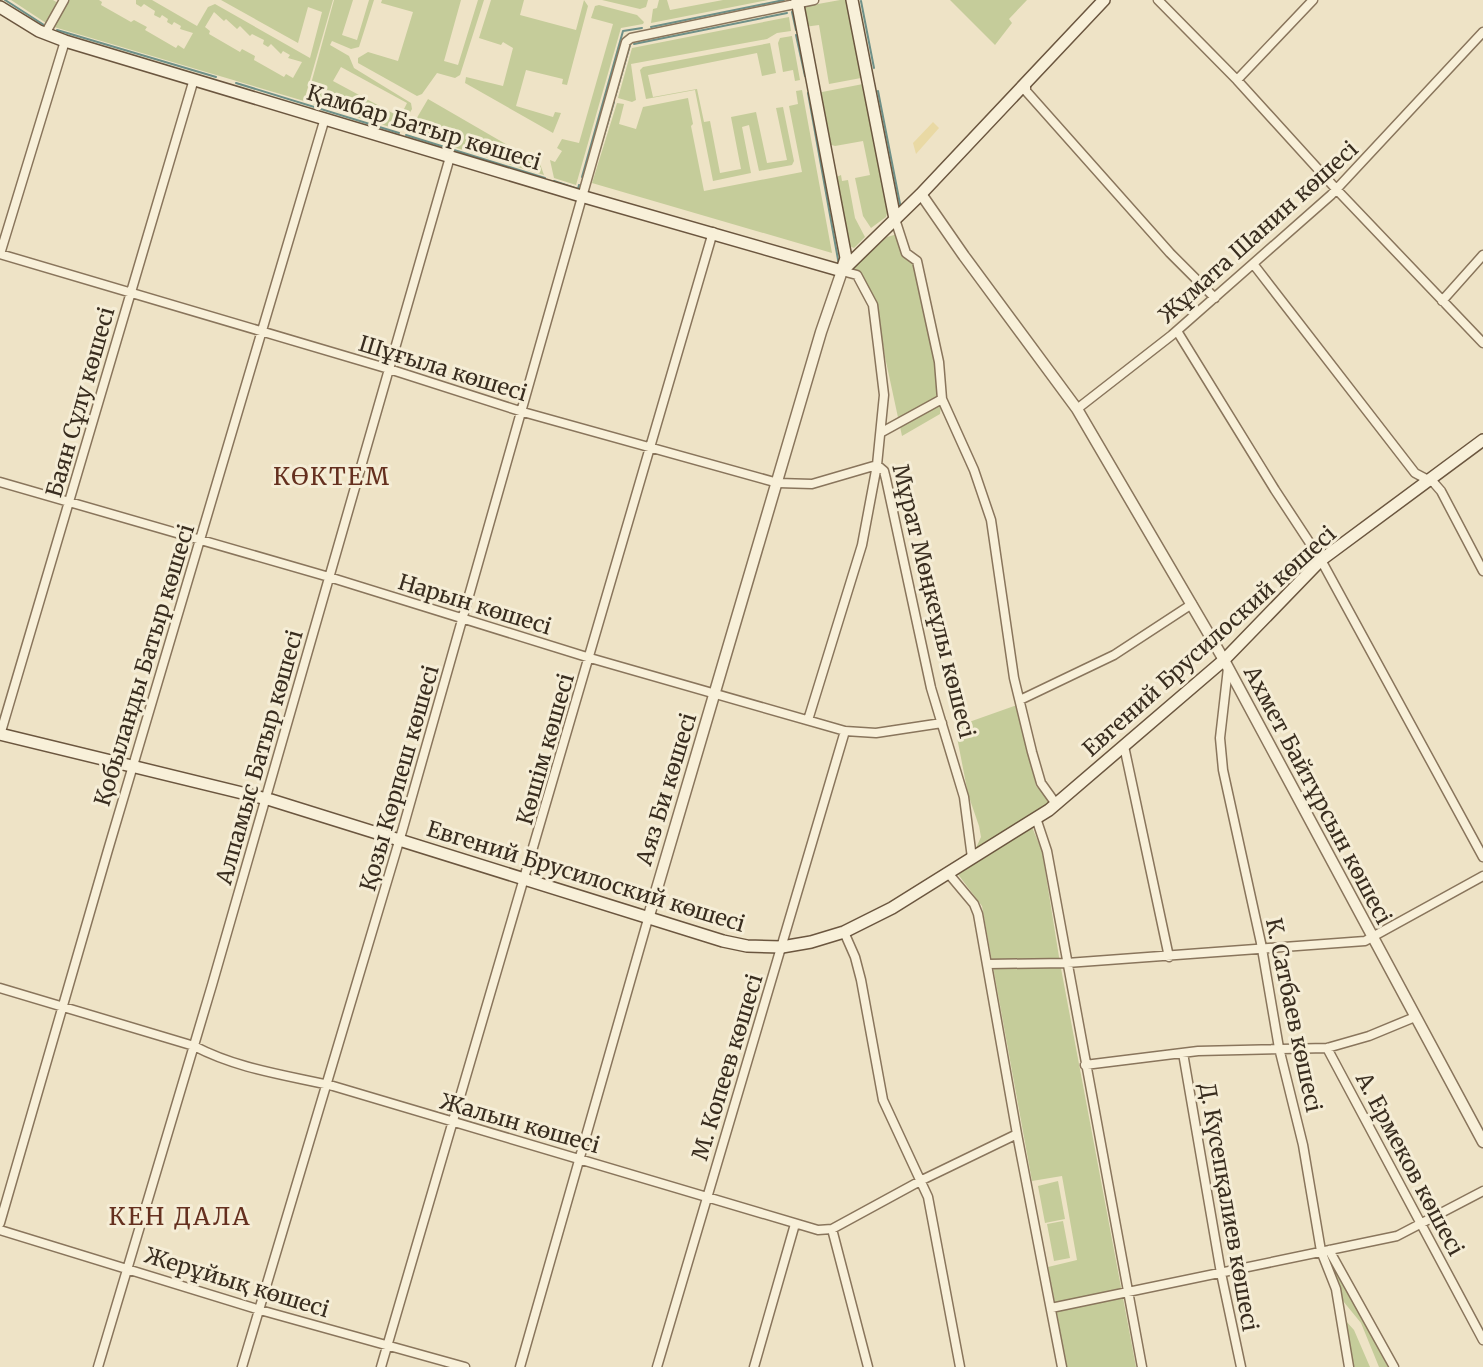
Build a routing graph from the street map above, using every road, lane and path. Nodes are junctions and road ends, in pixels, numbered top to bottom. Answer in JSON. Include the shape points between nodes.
{"nodes":[{"id":1,"x":64,"y":0,"type":"edge"},
{"id":2,"x":814,"y":0,"type":"edge"},
{"id":3,"x":852,"y":0,"type":"edge"},
{"id":4,"x":1104,"y":0,"type":"edge"},
{"id":5,"x":1158,"y":0,"type":"edge"},
{"id":6,"x":1313,"y":0,"type":"edge"},
{"id":7,"x":797,"y":2,"type":"edge"},
{"id":8,"x":0,"y":7,"type":"edge"},
{"id":9,"x":1483,"y":32,"type":"edge"},
{"id":10,"x":45,"y":34,"type":"junction"},
{"id":11,"x":65,"y":41,"type":"junction"},
{"id":12,"x":194,"y":79,"type":"junction"},
{"id":13,"x":1237,"y":80,"type":"junction"},
{"id":14,"x":1026,"y":83,"type":"junction"},
{"id":15,"x":325,"y":118,"type":"junction"},
{"id":16,"x":450,"y":157,"type":"junction"},
{"id":17,"x":1337,"y":190,"type":"junction"},
{"id":18,"x":921,"y":194,"type":"junction"},
{"id":19,"x":581,"y":196,"type":"junction"},
{"id":20,"x":895,"y":219,"type":"junction"},
{"id":21,"x":713,"y":232,"type":"junction"},
{"id":22,"x":844,"y":250,"type":"junction"},
{"id":23,"x":0,"y":254,"type":"edge"},
{"id":24,"x":1483,"y":255,"type":"edge"},
{"id":25,"x":856,"y":257,"type":"junction"},
{"id":26,"x":1254,"y":265,"type":"junction"},
{"id":27,"x":842,"y":271,"type":"junction"},
{"id":28,"x":130,"y":295,"type":"junction"},
{"id":29,"x":1215,"y":298,"type":"junction"},
{"id":30,"x":1442,"y":301,"type":"junction"},
{"id":31,"x":1177,"y":331,"type":"junction"},
{"id":32,"x":261,"y":334,"type":"junction"},
{"id":33,"x":1483,"y":343,"type":"edge"},
{"id":34,"x":389,"y":369,"type":"junction"},
{"id":35,"x":942,"y":399,"type":"junction"},
{"id":36,"x":1077,"y":409,"type":"junction"},
{"id":37,"x":523,"y":412,"type":"junction"},
{"id":38,"x":882,"y":432,"type":"junction"},
{"id":39,"x":1483,"y":440,"type":"edge"},
{"id":40,"x":651,"y":446,"type":"junction"},
{"id":41,"x":877,"y":465,"type":"junction"},
{"id":42,"x":1430,"y":481,"type":"junction"},
{"id":43,"x":0,"y":482,"type":"edge"},
{"id":44,"x":778,"y":483,"type":"junction"},
{"id":45,"x":69,"y":503,"type":"junction"},
{"id":46,"x":200,"y":542,"type":"junction"},
{"id":47,"x":1321,"y":560,"type":"junction"},
{"id":48,"x":1483,"y":571,"type":"edge"},
{"id":49,"x":329,"y":577,"type":"junction"},
{"id":50,"x":1192,"y":604,"type":"junction"},
{"id":51,"x":463,"y":620,"type":"junction"},
{"id":52,"x":590,"y":658,"type":"junction"},
{"id":53,"x":1226,"y":664,"type":"junction"},
{"id":54,"x":716,"y":693,"type":"junction"},
{"id":55,"x":1020,"y":700,"type":"junction"},
{"id":56,"x":808,"y":720,"type":"junction"},
{"id":57,"x":942,"y":723,"type":"junction"},
{"id":58,"x":845,"y":731,"type":"junction"},
{"id":59,"x":0,"y":734,"type":"edge"},
{"id":60,"x":1124,"y":746,"type":"junction"},
{"id":61,"x":132,"y":768,"type":"junction"},
{"id":62,"x":265,"y":799,"type":"junction"},
{"id":63,"x":1056,"y":804,"type":"junction"},
{"id":64,"x":1036,"y":818,"type":"junction"},
{"id":65,"x":399,"y":841,"type":"junction"},
{"id":66,"x":1483,"y":857,"type":"edge"},
{"id":67,"x":972,"y":858,"type":"junction"},
{"id":68,"x":948,"y":873,"type":"junction"},
{"id":69,"x":1483,"y":876,"type":"edge"},
{"id":70,"x":526,"y":880,"type":"junction"},
{"id":71,"x":648,"y":919,"type":"junction"},
{"id":72,"x":844,"y":932,"type":"junction"},
{"id":73,"x":1372,"y":936,"type":"junction"},
{"id":74,"x":782,"y":947,"type":"junction"},
{"id":75,"x":1262,"y":951,"type":"junction"},
{"id":76,"x":1169,"y":957,"type":"junction"},
{"id":77,"x":1067,"y":963,"type":"junction"},
{"id":78,"x":988,"y":964,"type":"junction"},
{"id":79,"x":0,"y":988,"type":"edge"},
{"id":80,"x":62,"y":1007,"type":"junction"},
{"id":81,"x":1415,"y":1017,"type":"junction"},
{"id":82,"x":194,"y":1046,"type":"junction"},
{"id":83,"x":1279,"y":1048,"type":"junction"},
{"id":84,"x":1327,"y":1048,"type":"junction"},
{"id":85,"x":1183,"y":1053,"type":"junction"},
{"id":86,"x":1085,"y":1065,"type":"junction"},
{"id":87,"x":327,"y":1085,"type":"junction"},
{"id":88,"x":454,"y":1123,"type":"junction"},
{"id":89,"x":1017,"y":1134,"type":"junction"},
{"id":90,"x":1483,"y":1142,"type":"edge"},
{"id":91,"x":580,"y":1158,"type":"junction"},
{"id":92,"x":922,"y":1180,"type":"junction"},
{"id":93,"x":1483,"y":1191,"type":"edge"},
{"id":94,"x":706,"y":1198,"type":"junction"},
{"id":95,"x":0,"y":1223,"type":"edge"},
{"id":96,"x":795,"y":1224,"type":"junction"},
{"id":97,"x":1421,"y":1224,"type":"junction"},
{"id":98,"x":832,"y":1229,"type":"junction"},
{"id":99,"x":0,"y":1230,"type":"edge"},
{"id":100,"x":1325,"y":1251,"type":"junction"},
{"id":101,"x":126,"y":1268,"type":"junction"},
{"id":102,"x":1221,"y":1273,"type":"junction"},
{"id":103,"x":1129,"y":1292,"type":"junction"},
{"id":104,"x":1051,"y":1308,"type":"junction"},
{"id":105,"x":260,"y":1310,"type":"junction"},
{"id":106,"x":1483,"y":1340,"type":"edge"},
{"id":107,"x":387,"y":1345,"type":"junction"},
{"id":108,"x":98,"y":1367,"type":"edge"},
{"id":109,"x":242,"y":1367,"type":"edge"},
{"id":110,"x":381,"y":1367,"type":"edge"},
{"id":111,"x":465,"y":1367,"type":"edge"},
{"id":112,"x":520,"y":1367,"type":"edge"},
{"id":113,"x":657,"y":1367,"type":"edge"},
{"id":114,"x":754,"y":1367,"type":"edge"},
{"id":115,"x":868,"y":1367,"type":"edge"},
{"id":116,"x":960,"y":1367,"type":"edge"},
{"id":117,"x":1062,"y":1367,"type":"edge"},
{"id":118,"x":1142,"y":1367,"type":"edge"},
{"id":119,"x":1241,"y":1367,"type":"edge"},
{"id":120,"x":1349,"y":1367,"type":"edge"},
{"id":121,"x":1394,"y":1367,"type":"edge"}],
"edges":[{"from":1,"to":10,"type":"street"},
{"from":2,"to":7,"type":"street"},
{"from":3,"to":20,"type":"main road"},
{"from":4,"to":14,"type":"main road"},
{"from":5,"to":13,"type":"street"},
{"from":6,"to":13,"type":"street"},
{"from":7,"to":19,"type":"street","name":"Қозы Көрпеш көшесі","via":[[628,39]]},
{"from":7,"to":22,"type":"main road"},
{"from":8,"to":10,"type":"main road","name":"Қамбар Батыр көшесі"},
{"from":9,"to":17,"type":"street","name":"Жұмата Шанин көшесі"},
{"from":10,"to":11,"type":"main road","name":"Қамбар Батыр көшесі"},
{"from":11,"to":12,"type":"main road","name":"Қамбар Батыр көшесі"},
{"from":11,"to":23,"type":"street"},
{"from":12,"to":15,"type":"main road","name":"Қамбар Батыр көшесі"},
{"from":12,"to":28,"type":"street","name":"Баян Сұлу көшесі"},
{"from":13,"to":17,"type":"street"},
{"from":14,"to":18,"type":"main road"},
{"from":14,"to":29,"type":"street","via":[[1026,91]]},
{"from":15,"to":16,"type":"main road","name":"Қамбар Батыр көшесі"},
{"from":15,"to":32,"type":"street","name":"Қобыланды Батыр көшесі"},
{"from":16,"to":19,"type":"main road","name":"Қамбар Батыр көшесі"},
{"from":16,"to":34,"type":"street","name":"Алпамыс Батыр көшесі"},
{"from":17,"to":26,"type":"street","name":"Жұмата Шанин көшесі"},
{"from":17,"to":30,"type":"street"},
{"from":18,"to":20,"type":"main road"},
{"from":18,"to":36,"type":"street","name":"Ахмет Байтұрсын көшесі"},
{"from":19,"to":21,"type":"main road","name":"Қамбар Батыр көшесі"},
{"from":19,"to":37,"type":"street","name":"Қозы Көрпеш көшесі"},
{"from":20,"to":25,"type":"main road"},
{"from":20,"to":35,"type":"street","via":[[906,253],[917,261]]},
{"from":21,"to":27,"type":"main road","name":"Қамбар Батыр көшесі"},
{"from":21,"to":40,"type":"street","name":"Көшім көшесі"},
{"from":22,"to":25,"type":"main road"},
{"from":22,"to":27,"type":"main road"},
{"from":23,"to":28,"type":"street","name":"Шұғыла көшесі"},
{"from":24,"to":30,"type":"street"},
{"from":25,"to":27,"type":"main road"},
{"from":26,"to":29,"type":"street","name":"Жұмата Шанин көшесі"},
{"from":26,"to":42,"type":"street","via":[[1415,473]]},
{"from":27,"to":38,"type":"street","name":"Мұрат Мөңкеұлы көшесі","via":[[857,275],[873,305],[884,395]]},
{"from":27,"to":44,"type":"street","name":"Аяз Би көшесі"},
{"from":28,"to":32,"type":"street","name":"Шұғыла көшесі"},
{"from":28,"to":45,"type":"street","name":"Баян Сұлу көшесі"},
{"from":29,"to":31,"type":"street","name":"Жұмата Шанин көшесі"},
{"from":30,"to":33,"type":"street"},
{"from":31,"to":36,"type":"street","name":"Жұмата Шанин көшесі"},
{"from":31,"to":47,"type":"street"},
{"from":32,"to":34,"type":"street","name":"Шұғыла көшесі"},
{"from":32,"to":46,"type":"street","name":"Қобыланды Батыр көшесі"},
{"from":34,"to":37,"type":"street","name":"Шұғыла көшесі"},
{"from":34,"to":49,"type":"street","name":"Алпамыс Батыр көшесі"},
{"from":35,"to":38,"type":"street"},
{"from":35,"to":55,"type":"street","via":[[991,520]]},
{"from":36,"to":50,"type":"street","name":"Ахмет Байтұрсын көшесі"},
{"from":37,"to":40,"type":"street","name":"Шұғыла көшесі"},
{"from":37,"to":51,"type":"street","name":"Қозы Көрпеш көшесі"},
{"from":38,"to":41,"type":"street","name":"Мұрат Мөңкеұлы көшесі"},
{"from":39,"to":42,"type":"main road","name":"Евгений Брусилоский көшесі"},
{"from":40,"to":44,"type":"street","name":"Шұғыла көшесі"},
{"from":40,"to":52,"type":"street","name":"Көшім көшесі"},
{"from":41,"to":44,"type":"street","name":"Шұғыла көшесі","via":[[812,484]]},
{"from":41,"to":56,"type":"street","via":[[862,545]]},
{"from":41,"to":57,"type":"street","name":"Мұрат Мөңкеұлы көшесі","via":[[884,471]]},
{"from":42,"to":47,"type":"main road","name":"Евгений Брусилоский көшесі"},
{"from":42,"to":48,"type":"street","via":[[1441,491]]},
{"from":43,"to":45,"type":"street","name":"Нарын көшесі"},
{"from":44,"to":54,"type":"street","name":"Аяз Би көшесі"},
{"from":45,"to":46,"type":"street","name":"Нарын көшесі"},
{"from":45,"to":59,"type":"street","name":"Баян Сұлу көшесі"},
{"from":46,"to":49,"type":"street","name":"Нарын көшесі"},
{"from":46,"to":61,"type":"street","name":"Қобыланды Батыр көшесі"},
{"from":47,"to":53,"type":"main road","name":"Евгений Брусилоский көшесі"},
{"from":47,"to":66,"type":"street"},
{"from":49,"to":51,"type":"street","name":"Нарын көшесі"},
{"from":49,"to":62,"type":"street","name":"Алпамыс Батыр көшесі"},
{"from":50,"to":53,"type":"street","name":"Ахмет Байтұрсын көшесі"},
{"from":50,"to":55,"type":"street","via":[[1114,655]]},
{"from":51,"to":52,"type":"street","name":"Нарын көшесі"},
{"from":51,"to":65,"type":"street","name":"Қозы Көрпеш көшесі"},
{"from":52,"to":54,"type":"street","name":"Нарын көшесі"},
{"from":52,"to":70,"type":"street","name":"Көшім көшесі"},
{"from":53,"to":60,"type":"main road","name":"Евгений Брусилоский көшесі"},
{"from":53,"to":73,"type":"street","name":"Ахмет Байтұрсын көшесі"},
{"from":53,"to":75,"type":"street","name":"К. Сатбаев көшесі","via":[[1221,755]]},
{"from":54,"to":56,"type":"street","name":"Нарын көшесі"},
{"from":54,"to":71,"type":"street","name":"Аяз Би көшесі"},
{"from":55,"to":63,"type":"street","via":[[1041,783]]},
{"from":56,"to":58,"type":"street","name":"Нарын көшесі"},
{"from":57,"to":58,"type":"street","name":"Нарын көшесі","via":[[876,733]]},
{"from":57,"to":67,"type":"street","name":"Мұрат Мөңкеұлы көшесі","via":[[964,797]]},
{"from":58,"to":74,"type":"street","name":"М. Копеев көшесі"},
{"from":59,"to":61,"type":"main road","name":"Евгений Брусилоский көшесі"},
{"from":60,"to":63,"type":"main road","name":"Евгений Брусилоский көшесі"},
{"from":60,"to":76,"type":"street"},
{"from":61,"to":62,"type":"main road","name":"Евгений Брусилоский көшесі"},
{"from":61,"to":80,"type":"street","name":"Қобыланды Батыр көшесі"},
{"from":62,"to":65,"type":"main road","name":"Евгений Брусилоский көшесі"},
{"from":62,"to":82,"type":"street","name":"Алпамыс Батыр көшесі"},
{"from":63,"to":64,"type":"main road","name":"Евгений Брусилоский көшесі"},
{"from":64,"to":67,"type":"main road","name":"Евгений Брусилоский көшесі"},
{"from":64,"to":77,"type":"street"},
{"from":65,"to":70,"type":"main road","name":"Евгений Брусилоский көшесі"},
{"from":65,"to":87,"type":"street","name":"Қозы Көрпеш көшесі"},
{"from":67,"to":68,"type":"main road","name":"Евгений Брусилоский көшесі"},
{"from":68,"to":72,"type":"main road","name":"Евгений Брусилоский көшесі"},
{"from":68,"to":78,"type":"street","via":[[977,908]]},
{"from":69,"to":73,"type":"street"},
{"from":70,"to":71,"type":"main road","name":"Евгений Брусилоский көшесі"},
{"from":70,"to":88,"type":"street","name":"Көшім көшесі"},
{"from":71,"to":74,"type":"main road","name":"Евгений Брусилоский көшесі","via":[[735,943]]},
{"from":71,"to":91,"type":"street","name":"Аяз Би көшесі"},
{"from":72,"to":74,"type":"main road","name":"Евгений Брусилоский көшесі"},
{"from":72,"to":92,"type":"street","via":[[861,980],[883,1100]]},
{"from":73,"to":75,"type":"street","via":[[1365,941]]},
{"from":73,"to":81,"type":"street","name":"Ахмет Байтұрсын көшесі"},
{"from":74,"to":94,"type":"street","name":"М. Копеев көшесі"},
{"from":75,"to":76,"type":"street"},
{"from":75,"to":83,"type":"street","name":"К. Сатбаев көшесі"},
{"from":76,"to":77,"type":"street"},
{"from":77,"to":78,"type":"street"},
{"from":77,"to":86,"type":"street"},
{"from":78,"to":89,"type":"street"},
{"from":79,"to":80,"type":"street","name":"Жалын көшесі"},
{"from":80,"to":82,"type":"street","name":"Жалын көшесі"},
{"from":80,"to":95,"type":"street","name":"Қобыланды Батыр көшесі"},
{"from":81,"to":84,"type":"street"},
{"from":81,"to":90,"type":"street","name":"Ахмет Байтұрсын көшесі"},
{"from":82,"to":87,"type":"street","name":"Жалын көшесі","via":[[246,1067]]},
{"from":82,"to":101,"type":"street","name":"Алпамыс Батыр көшесі"},
{"from":83,"to":84,"type":"street"},
{"from":83,"to":85,"type":"street"},
{"from":83,"to":100,"type":"street","name":"К. Сатбаев көшесі"},
{"from":84,"to":97,"type":"street","name":"А. Ермеков көшесі"},
{"from":85,"to":86,"type":"street"},
{"from":85,"to":102,"type":"street","name":"Д. Күсепқалиев көшесі"},
{"from":86,"to":103,"type":"street"},
{"from":87,"to":88,"type":"street","name":"Жалын көшесі"},
{"from":87,"to":105,"type":"street","name":"Қозы Көрпеш көшесі"},
{"from":88,"to":91,"type":"street","name":"Жалын көшесі"},
{"from":88,"to":107,"type":"street","name":"Көшім көшесі"},
{"from":89,"to":92,"type":"street"},
{"from":89,"to":104,"type":"street"},
{"from":91,"to":94,"type":"street","name":"Жалын көшесі"},
{"from":91,"to":112,"type":"street","name":"Аяз Би көшесі"},
{"from":92,"to":98,"type":"street"},
{"from":92,"to":116,"type":"street"},
{"from":93,"to":97,"type":"street"},
{"from":94,"to":96,"type":"street","name":"Жалын көшесі"},
{"from":94,"to":113,"type":"street","name":"М. Копеев көшесі"},
{"from":96,"to":98,"type":"street","name":"Жалын көшесі"},
{"from":96,"to":114,"type":"street"},
{"from":97,"to":100,"type":"street","via":[[1397,1236]]},
{"from":97,"to":106,"type":"street","name":"А. Ермеков көшесі"},
{"from":98,"to":115,"type":"street"},
{"from":99,"to":101,"type":"street","name":"Жерұйық көшесі"},
{"from":100,"to":102,"type":"street"},
{"from":100,"to":120,"type":"street","name":"К. Сатбаев көшесі"},
{"from":100,"to":121,"type":"street"},
{"from":101,"to":105,"type":"street","name":"Жерұйық көшесі"},
{"from":101,"to":108,"type":"street","name":"Алпамыс Батыр көшесі"},
{"from":102,"to":103,"type":"street"},
{"from":102,"to":119,"type":"street","name":"Д. Күсепқалиев көшесі"},
{"from":103,"to":104,"type":"street"},
{"from":103,"to":118,"type":"street"},
{"from":104,"to":117,"type":"street"},
{"from":105,"to":107,"type":"street","name":"Жерұйық көшесі"},
{"from":105,"to":109,"type":"street","name":"Қозы Көрпеш көшесі"},
{"from":107,"to":110,"type":"street","name":"Көшім көшесі"},
{"from":107,"to":111,"type":"street","name":"Жерұйық көшесі"}]}
